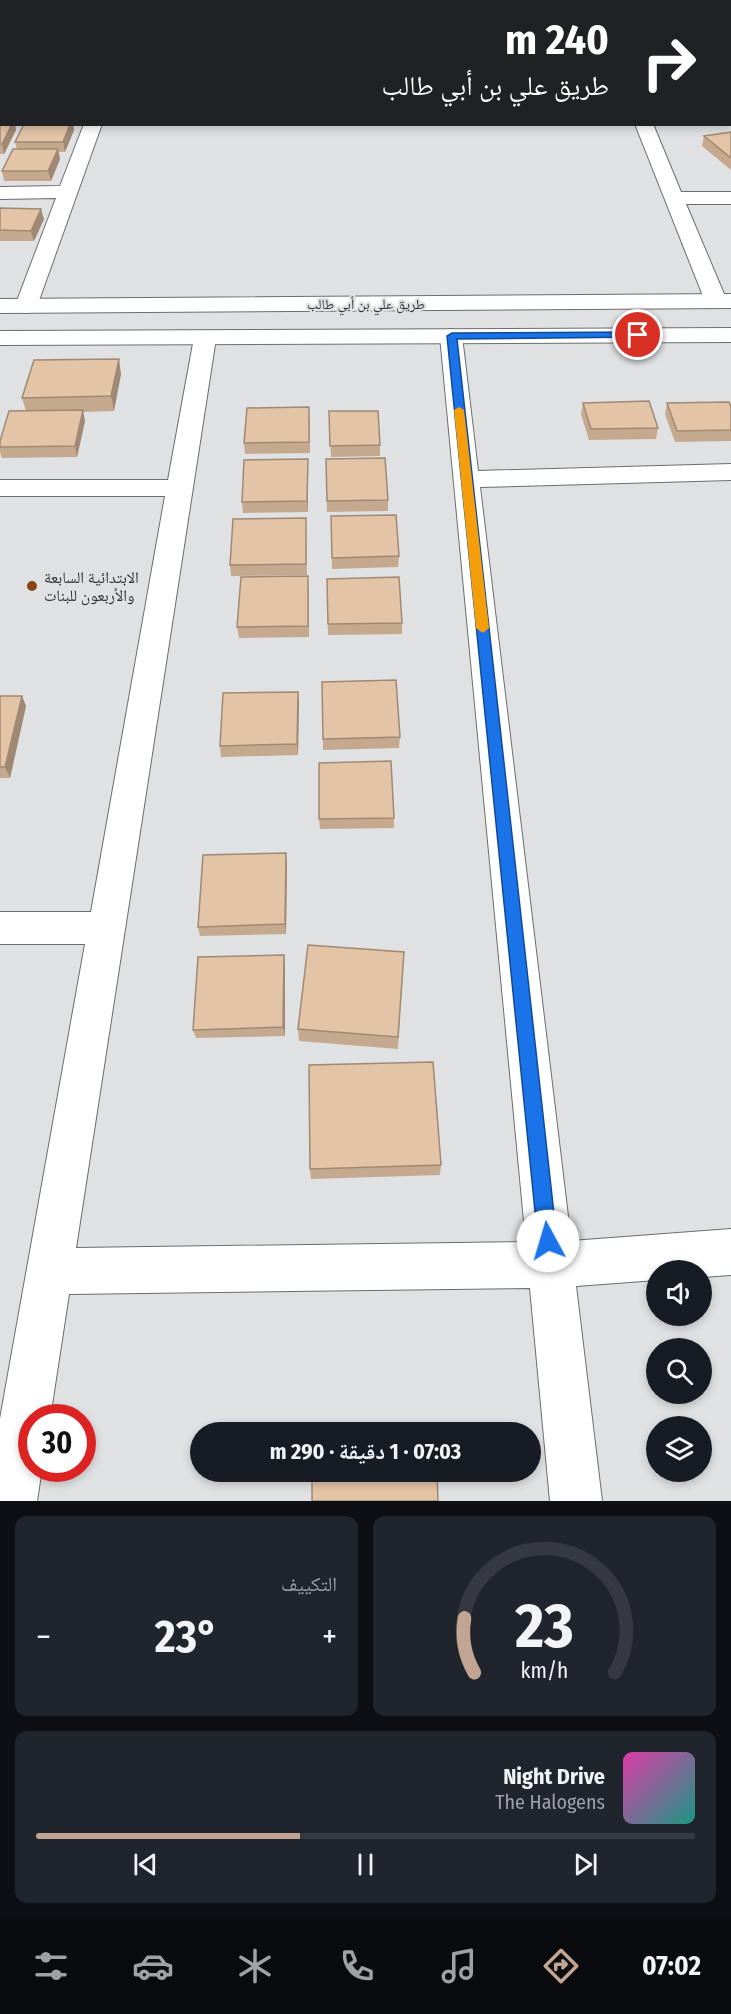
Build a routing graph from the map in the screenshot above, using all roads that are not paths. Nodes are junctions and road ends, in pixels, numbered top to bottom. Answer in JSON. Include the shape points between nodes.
{"nodes":[{"id":1,"x":92,"y":126,"type":"edge"},
{"id":2,"x":645,"y":126,"type":"edge"},
{"id":3,"x":69,"y":192,"type":"junction"},
{"id":4,"x":0,"y":193,"type":"edge"},
{"id":5,"x":674,"y":198,"type":"junction"},
{"id":6,"x":731,"y":198,"type":"edge"},
{"id":7,"x":724,"y":301,"type":"edge"},
{"id":8,"x":0,"y":306,"type":"edge"},
{"id":9,"x":26,"y":306,"type":"junction"},
{"id":10,"x":731,"y":335,"type":"edge"},
{"id":11,"x":452,"y":336,"type":"junction"},
{"id":12,"x":0,"y":338,"type":"edge"},
{"id":13,"x":205,"y":338,"type":"junction"},
{"id":14,"x":731,"y":472,"type":"edge"},
{"id":15,"x":467,"y":478,"type":"junction"},
{"id":16,"x":0,"y":488,"type":"edge"},
{"id":17,"x":180,"y":488,"type":"junction"},
{"id":18,"x":0,"y":928,"type":"edge"},
{"id":19,"x":107,"y":928,"type":"junction"},
{"id":20,"x":731,"y":1252,"type":"edge"},
{"id":21,"x":550,"y":1265,"type":"junction"},
{"id":22,"x":49,"y":1271,"type":"junction"},
{"id":23,"x":11,"y":1501,"type":"edge"},
{"id":24,"x":576,"y":1501,"type":"edge"}],
"edges":[{"from":1,"to":3,"type":"street"},
{"from":2,"to":5,"type":"street"},
{"from":3,"to":4,"type":"street"},
{"from":3,"to":9,"type":"street"},
{"from":5,"to":6,"type":"street"},
{"from":5,"to":7,"type":"street"},
{"from":7,"to":9,"type":"street","name":"طريق علي بن أبي طالب"},
{"from":8,"to":9,"type":"street","name":"طريق علي بن أبي طالب"},
{"from":10,"to":11,"type":"street","name":"طريق علي بن أبي طالب"},
{"from":11,"to":13,"type":"street","name":"طريق علي بن أبي طالب"},
{"from":11,"to":15,"type":"street"},
{"from":12,"to":13,"type":"street","name":"طريق علي بن أبي طالب"},
{"from":13,"to":17,"type":"street"},
{"from":14,"to":15,"type":"street"},
{"from":15,"to":21,"type":"street"},
{"from":16,"to":17,"type":"street"},
{"from":17,"to":19,"type":"street"},
{"from":18,"to":19,"type":"street"},
{"from":19,"to":22,"type":"street"},
{"from":20,"to":21,"type":"street"},
{"from":21,"to":22,"type":"street"},
{"from":21,"to":24,"type":"street"},
{"from":22,"to":23,"type":"street"}]}
